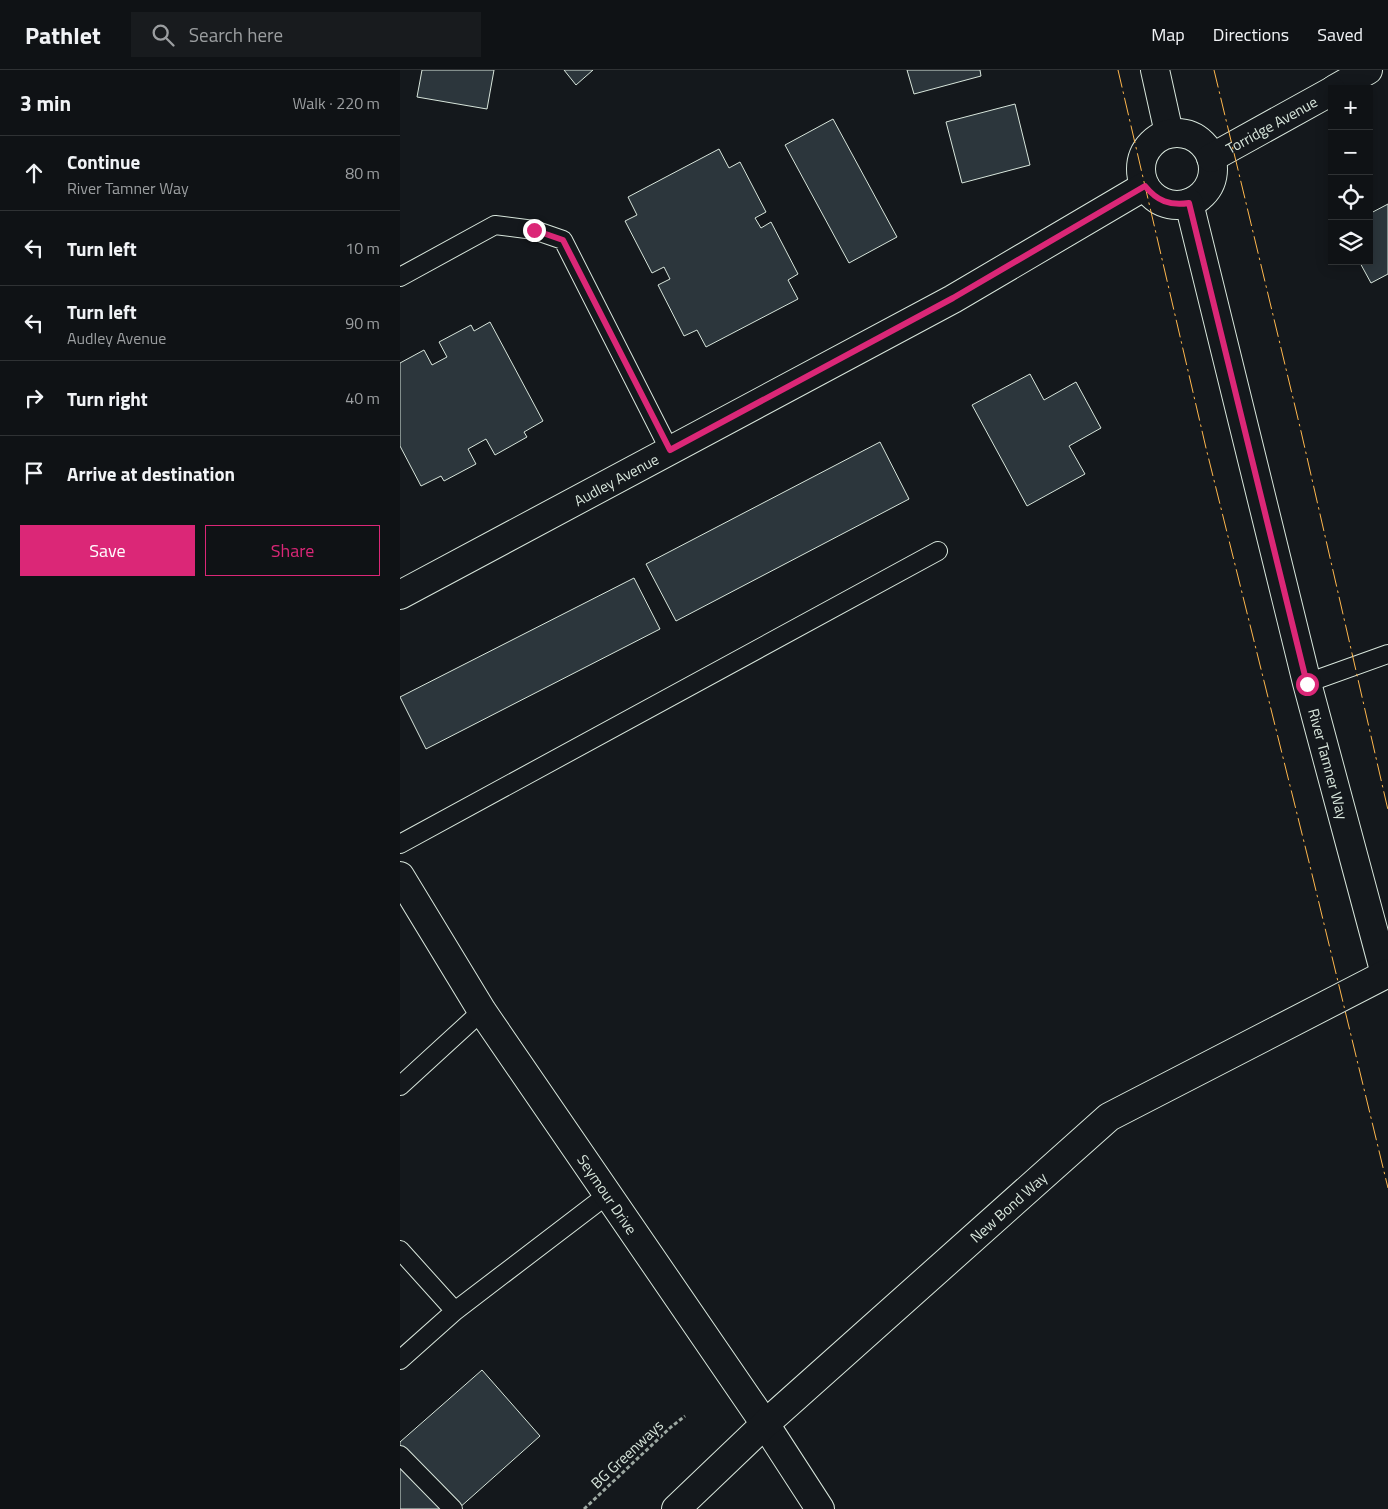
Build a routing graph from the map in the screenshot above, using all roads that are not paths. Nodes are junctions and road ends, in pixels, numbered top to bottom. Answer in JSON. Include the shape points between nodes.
{"nodes":[{"id":1,"x":1155,"y":70,"type":"edge"},
{"id":2,"x":1368,"y":70,"type":"edge"},
{"id":3,"x":1342,"y":85,"type":"edge"},
{"id":4,"x":1328,"y":93,"type":"edge"},
{"id":5,"x":1169,"y":133,"type":"junction"},
{"id":6,"x":1211,"y":158,"type":"junction"},
{"id":7,"x":1145,"y":186,"type":"junction"},
{"id":8,"x":1189,"y":203,"type":"junction"},
{"id":9,"x":400,"y":276,"type":"edge"},
{"id":10,"x":670,"y":450,"type":"junction"},
{"id":11,"x":938,"y":551,"type":"dead end"},
{"id":12,"x":400,"y":595,"type":"edge"},
{"id":13,"x":1388,"y":654,"type":"edge"},
{"id":14,"x":1307,"y":684,"type":"junction"},
{"id":15,"x":400,"y":844,"type":"edge"},
{"id":16,"x":400,"y":876,"type":"edge"},
{"id":17,"x":1386,"y":973,"type":"edge"},
{"id":18,"x":482,"y":1011,"type":"junction"},
{"id":19,"x":400,"y":1086,"type":"edge"},
{"id":20,"x":607,"y":1195,"type":"junction"},
{"id":21,"x":400,"y":1250,"type":"edge"},
{"id":22,"x":455,"y":1311,"type":"junction"},
{"id":23,"x":400,"y":1360,"type":"edge"},
{"id":24,"x":765,"y":1424,"type":"junction"},
{"id":25,"x":400,"y":1455,"type":"edge"},
{"id":26,"x":453,"y":1509,"type":"edge"},
{"id":27,"x":676,"y":1509,"type":"edge"},
{"id":28,"x":820,"y":1509,"type":"edge"}],
"edges":[{"from":1,"to":5,"type":"street"},
{"from":2,"to":3,"type":"street","name":"Torridge Avenue"},
{"from":4,"to":6,"type":"street","name":"Torridge Avenue"},
{"from":5,"to":6,"type":"street","via":[[1180,132],[1199,140]]},
{"from":5,"to":7,"type":"street","via":[[1150,144],[1144,154],[1141,165]]},
{"from":6,"to":8,"type":"street","via":[[1211,180],[1206,189]]},
{"from":7,"to":8,"type":"street","via":[[1151,194],[1168,204]]},
{"from":7,"to":10,"type":"street","name":"Audley Avenue","via":[[953,298]]},
{"from":8,"to":14,"type":"street","name":"River Tamner Way"},
{"from":9,"to":10,"type":"lane","via":[[495,225],[534,230],[563,240]]},
{"from":10,"to":12,"type":"street","name":"Audley Avenue"},
{"from":11,"to":15,"type":"lane"},
{"from":13,"to":14,"type":"lane"},
{"from":14,"to":17,"type":"street","name":"River Tamner Way"},
{"from":16,"to":18,"type":"street","name":"Seymour Drive"},
{"from":17,"to":24,"type":"street","name":"New Bond Way","via":[[1109,1118]]},
{"from":18,"to":19,"type":"lane"},
{"from":18,"to":20,"type":"street","name":"Seymour Drive"},
{"from":20,"to":22,"type":"lane"},
{"from":20,"to":24,"type":"street","name":"Seymour Drive"},
{"from":21,"to":22,"type":"lane"},
{"from":22,"to":23,"type":"lane"},
{"from":24,"to":27,"type":"street","name":"New Bond Way"},
{"from":24,"to":28,"type":"street","name":"Seymour Drive"},
{"from":25,"to":26,"type":"lane"}]}
